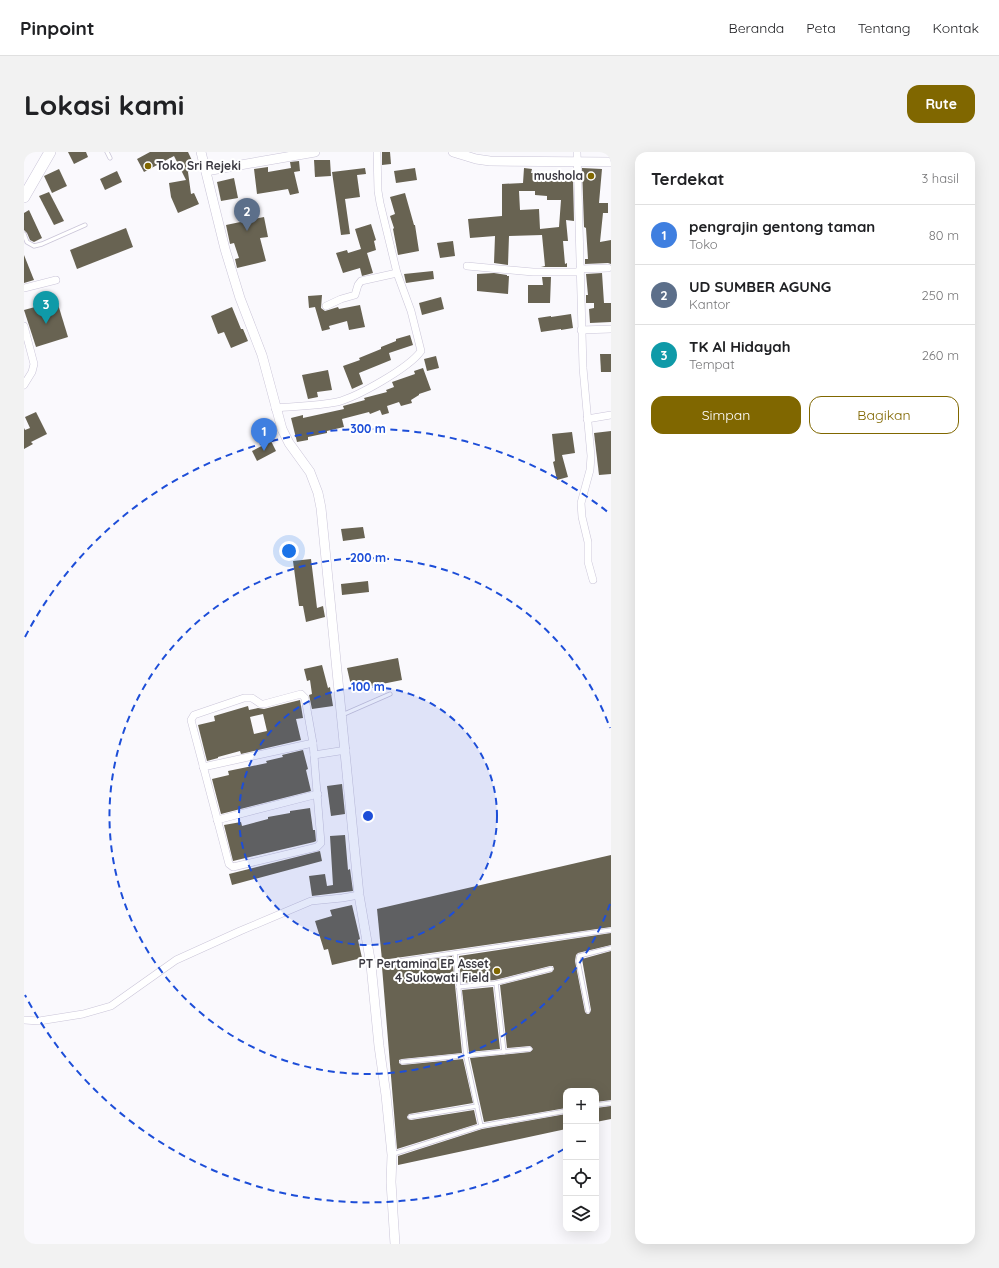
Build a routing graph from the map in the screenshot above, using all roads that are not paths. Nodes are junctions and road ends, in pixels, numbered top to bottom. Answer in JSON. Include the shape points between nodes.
{"nodes":[{"id":1,"x":50,"y":152,"type":"edge"},
{"id":2,"x":107,"y":152,"type":"edge"},
{"id":3,"x":201,"y":152,"type":"edge"},
{"id":4,"x":315,"y":152,"type":"edge"},
{"id":5,"x":377,"y":152,"type":"edge"},
{"id":6,"x":453,"y":152,"type":"edge"},
{"id":7,"x":577,"y":152,"type":"edge"},
{"id":8,"x":110,"y":158,"type":"dead end"},
{"id":9,"x":577,"y":162,"type":"junction"},
{"id":10,"x":611,"y":162,"type":"edge"},
{"id":11,"x":206,"y":171,"type":"junction"},
{"id":12,"x":24,"y":197,"type":"edge"},
{"id":13,"x":85,"y":225,"type":"dead end"},
{"id":14,"x":24,"y":234,"type":"edge"},
{"id":15,"x":467,"y":266,"type":"dead end"},
{"id":16,"x":608,"y":268,"type":"dead end"},
{"id":17,"x":580,"y":271,"type":"junction"},
{"id":18,"x":398,"y":273,"type":"junction"},
{"id":19,"x":56,"y":280,"type":"dead end"},
{"id":20,"x":24,"y":288,"type":"edge"},
{"id":21,"x":326,"y":306,"type":"dead end"},
{"id":22,"x":24,"y":326,"type":"edge"},
{"id":23,"x":611,"y":329,"type":"edge"},
{"id":24,"x":581,"y":330,"type":"junction"},
{"id":25,"x":24,"y":385,"type":"edge"},
{"id":26,"x":275,"y":408,"type":"junction"},
{"id":27,"x":611,"y":415,"type":"edge"},
{"id":28,"x":587,"y":419,"type":"junction"},
{"id":29,"x":593,"y":580,"type":"dead end"},
{"id":30,"x":390,"y":694,"type":"dead end"},
{"id":31,"x":342,"y":715,"type":"junction"},
{"id":32,"x":313,"y":743,"type":"junction"},
{"id":33,"x":346,"y":750,"type":"junction"},
{"id":34,"x":314,"y":755,"type":"junction"},
{"id":35,"x":203,"y":767,"type":"junction"},
{"id":36,"x":318,"y":794,"type":"junction"},
{"id":37,"x":217,"y":820,"type":"junction"},
{"id":38,"x":359,"y":895,"type":"junction"},
{"id":39,"x":611,"y":930,"type":"edge"},
{"id":40,"x":611,"y":948,"type":"edge"},
{"id":41,"x":454,"y":953,"type":"junction"},
{"id":42,"x":371,"y":965,"type":"junction"},
{"id":43,"x":551,"y":969,"type":"dead end"},
{"id":44,"x":496,"y":983,"type":"junction"},
{"id":45,"x":458,"y":987,"type":"junction"},
{"id":46,"x":588,"y":1011,"type":"dead end"},
{"id":47,"x":24,"y":1020,"type":"edge"},
{"id":48,"x":530,"y":1049,"type":"dead end"},
{"id":49,"x":504,"y":1052,"type":"junction"},
{"id":50,"x":466,"y":1057,"type":"junction"},
{"id":51,"x":402,"y":1062,"type":"dead end"},
{"id":52,"x":611,"y":1102,"type":"edge"},
{"id":53,"x":599,"y":1104,"type":"edge"},
{"id":54,"x":477,"y":1106,"type":"junction"},
{"id":55,"x":563,"y":1112,"type":"edge"},
{"id":56,"x":410,"y":1117,"type":"dead end"},
{"id":57,"x":481,"y":1126,"type":"junction"},
{"id":58,"x":392,"y":1155,"type":"junction"},
{"id":59,"x":395,"y":1244,"type":"edge"}],
"edges":[{"from":1,"to":12,"type":"main road"},
{"from":2,"to":8,"type":"lane"},
{"from":3,"to":11,"type":"street"},
{"from":4,"to":11,"type":"street"},
{"from":5,"to":18,"type":"street","via":[[380,203]]},
{"from":6,"to":9,"type":"street","via":[[490,161]]},
{"from":7,"to":9,"type":"street"},
{"from":9,"to":10,"type":"street"},
{"from":9,"to":17,"type":"street"},
{"from":11,"to":26,"type":"street","via":[[225,249],[262,356]]},
{"from":13,"to":14,"type":"lane","via":[[34,246],[27,242]]},
{"from":15,"to":17,"type":"street","via":[[533,272]]},
{"from":16,"to":17,"type":"street"},
{"from":17,"to":24,"type":"street"},
{"from":18,"to":21,"type":"street","via":[[361,281],[355,295]]},
{"from":18,"to":26,"type":"street","via":[[421,347],[419,354],[407,366],[359,393],[338,401]]},
{"from":19,"to":20,"type":"street"},
{"from":22,"to":25,"type":"street","via":[[34,364]]},
{"from":23,"to":24,"type":"street"},
{"from":24,"to":28,"type":"street"},
{"from":26,"to":31,"type":"street","via":[[289,443],[310,472],[318,493]]},
{"from":27,"to":28,"type":"street"},
{"from":28,"to":29,"type":"street","via":[[591,456],[581,503],[588,542],[588,562]]},
{"from":30,"to":31,"type":"lane"},
{"from":31,"to":33,"type":"street"},
{"from":32,"to":34,"type":"street"},
{"from":32,"to":35,"type":"street"},
{"from":32,"to":35,"type":"street","via":[[304,695],[299,694],[264,704],[252,698],[244,698],[192,717]]},
{"from":33,"to":34,"type":"street"},
{"from":33,"to":38,"type":"street"},
{"from":34,"to":36,"type":"street"},
{"from":35,"to":37,"type":"street"},
{"from":36,"to":37,"type":"street"},
{"from":36,"to":37,"type":"street","via":[[321,841],[317,847],[233,867],[229,864]]},
{"from":38,"to":42,"type":"street"},
{"from":38,"to":47,"type":"street","via":[[311,901],[240,931],[176,960],[111,1006],[83,1014],[39,1021]]},
{"from":39,"to":41,"type":"lane"},
{"from":40,"to":46,"type":"lane","via":[[579,956]]},
{"from":41,"to":42,"type":"lane"},
{"from":41,"to":45,"type":"lane"},
{"from":42,"to":58,"type":"street"},
{"from":43,"to":44,"type":"lane"},
{"from":44,"to":45,"type":"lane"},
{"from":44,"to":49,"type":"lane"},
{"from":45,"to":50,"type":"lane"},
{"from":48,"to":49,"type":"lane"},
{"from":49,"to":50,"type":"lane"},
{"from":50,"to":51,"type":"lane"},
{"from":50,"to":54,"type":"lane"},
{"from":52,"to":53,"type":"lane"},
{"from":54,"to":56,"type":"lane"},
{"from":54,"to":57,"type":"lane"},
{"from":55,"to":57,"type":"lane"},
{"from":57,"to":58,"type":"lane"},
{"from":58,"to":59,"type":"street"}]}
